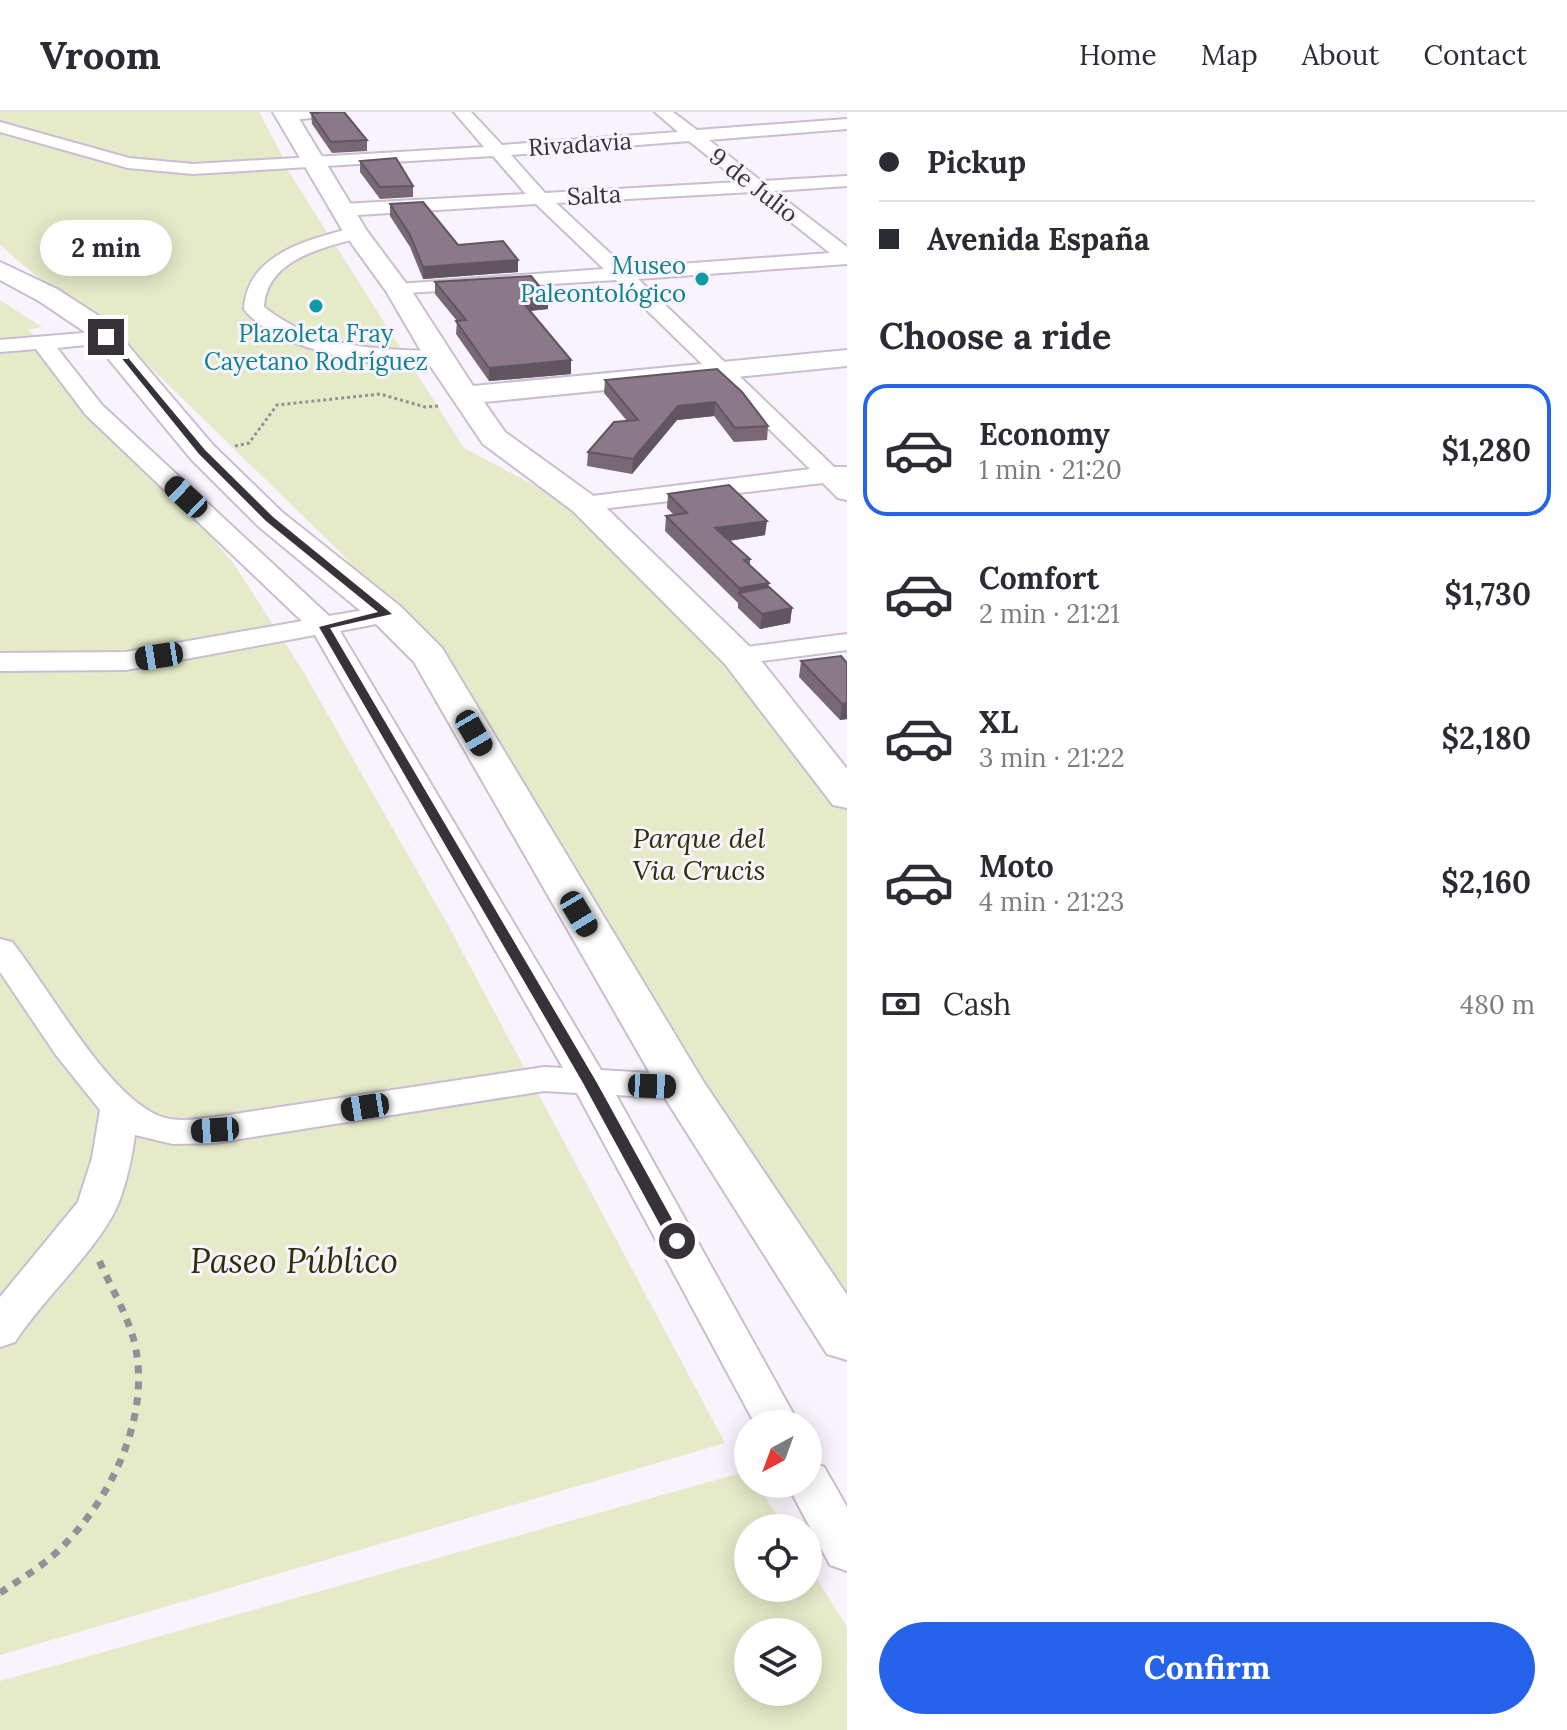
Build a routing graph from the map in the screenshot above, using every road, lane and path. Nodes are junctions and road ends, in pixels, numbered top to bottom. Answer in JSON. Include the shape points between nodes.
{"nodes":[{"id":1,"x":319,"y":112,"type":"edge"},
{"id":2,"x":462,"y":112,"type":"edge"},
{"id":3,"x":663,"y":112,"type":"edge"},
{"id":4,"x":827,"y":112,"type":"edge"},
{"id":5,"x":285,"y":113,"type":"edge"},
{"id":6,"x":846,"y":125,"type":"edge"},
{"id":7,"x":6,"y":129,"type":"edge"},
{"id":8,"x":691,"y":136,"type":"junction"},
{"id":9,"x":496,"y":151,"type":"junction"},
{"id":10,"x":313,"y":163,"type":"junction"},
{"id":11,"x":847,"y":181,"type":"edge"},
{"id":12,"x":756,"y":186,"type":"junction"},
{"id":13,"x":540,"y":198,"type":"junction"},
{"id":14,"x":342,"y":210,"type":"junction"},
{"id":15,"x":356,"y":233,"type":"junction"},
{"id":16,"x":847,"y":258,"type":"edge"},
{"id":17,"x":0,"y":270,"type":"edge"},
{"id":18,"x":622,"y":273,"type":"junction"},
{"id":19,"x":398,"y":290,"type":"junction"},
{"id":20,"x":106,"y":337,"type":"junction"},
{"id":21,"x":44,"y":345,"type":"junction"},
{"id":22,"x":0,"y":346,"type":"edge"},
{"id":23,"x":439,"y":358,"type":"junction"},
{"id":24,"x":847,"y":358,"type":"edge"},
{"id":25,"x":723,"y":370,"type":"junction"},
{"id":26,"x":469,"y":399,"type":"junction"},
{"id":27,"x":191,"y":442,"type":"junction"},
{"id":28,"x":837,"y":473,"type":"edge"},
{"id":29,"x":847,"y":493,"type":"edge"},
{"id":30,"x":584,"y":504,"type":"junction"},
{"id":31,"x":387,"y":614,"type":"junction"},
{"id":32,"x":324,"y":627,"type":"junction"},
{"id":33,"x":847,"y":642,"type":"edge"},
{"id":34,"x":738,"y":656,"type":"junction"},
{"id":35,"x":0,"y":662,"type":"edge"},
{"id":36,"x":847,"y":796,"type":"edge"},
{"id":37,"x":0,"y":949,"type":"edge"},
{"id":38,"x":590,"y":1083,"type":"junction"},
{"id":39,"x":682,"y":1087,"type":"junction"},
{"id":40,"x":119,"y":1109,"type":"junction"},
{"id":41,"x":84,"y":1226,"type":"junction"},
{"id":42,"x":0,"y":1331,"type":"edge"},
{"id":43,"x":847,"y":1339,"type":"edge"},
{"id":44,"x":769,"y":1410,"type":"edge"},
{"id":45,"x":818,"y":1498,"type":"edge"},
{"id":46,"x":847,"y":1551,"type":"edge"},
{"id":47,"x":0,"y":1593,"type":"edge"}],
"edges":[{"from":1,"to":5,"type":"street"},
{"from":2,"to":9,"type":"street"},
{"from":3,"to":8,"type":"street","name":"9 de Julio"},
{"from":4,"to":6,"type":"street"},
{"from":5,"to":10,"type":"main road"},
{"from":6,"to":8,"type":"street","name":"Rivadavia"},
{"from":7,"to":10,"type":"street","name":"Rivadavia","via":[[157,167]]},
{"from":8,"to":9,"type":"street","name":"Rivadavia"},
{"from":8,"to":12,"type":"street","name":"9 de Julio"},
{"from":9,"to":10,"type":"street","name":"Rivadavia"},
{"from":9,"to":13,"type":"street"},
{"from":10,"to":14,"type":"main road"},
{"from":11,"to":12,"type":"street","name":"Salta"},
{"from":12,"to":13,"type":"street","name":"Salta"},
{"from":12,"to":16,"type":"street","name":"9 de Julio"},
{"from":13,"to":14,"type":"street","name":"Salta"},
{"from":13,"to":18,"type":"street"},
{"from":14,"to":15,"type":"main road"},
{"from":15,"to":19,"type":"main road"},
{"from":15,"to":23,"type":"street","via":[[277,265],[256,283],[254,309],[281,331],[341,352]]},
{"from":16,"to":18,"type":"street"},
{"from":17,"to":20,"type":"main road","via":[[74,310]]},
{"from":18,"to":19,"type":"street"},
{"from":18,"to":25,"type":"street"},
{"from":19,"to":23,"type":"main road"},
{"from":20,"to":21,"type":"street"},
{"from":20,"to":27,"type":"main road"},
{"from":21,"to":22,"type":"street"},
{"from":21,"to":32,"type":"street","via":[[94,410]]},
{"from":23,"to":26,"type":"main road"},
{"from":24,"to":25,"type":"main road"},
{"from":25,"to":26,"type":"main road"},
{"from":25,"to":28,"type":"street"},
{"from":26,"to":27,"type":"path","via":[[425,407],[380,394],[277,405],[249,443]]},
{"from":26,"to":30,"type":"main road","via":[[504,447]]},
{"from":27,"to":31,"type":"main road","via":[[270,519]]},
{"from":28,"to":29,"type":"street"},
{"from":28,"to":30,"type":"street"},
{"from":30,"to":34,"type":"main road"},
{"from":31,"to":32,"type":"street"},
{"from":31,"to":39,"type":"main road","via":[[429,656]]},
{"from":32,"to":35,"type":"street","via":[[126,661]]},
{"from":32,"to":38,"type":"street"},
{"from":33,"to":34,"type":"street"},
{"from":34,"to":36,"type":"main road"},
{"from":37,"to":40,"type":"street"},
{"from":38,"to":39,"type":"street"},
{"from":38,"to":40,"type":"street","via":[[544,1079],[173,1133],[145,1125]]},
{"from":38,"to":44,"type":"street"},
{"from":39,"to":43,"type":"main road"},
{"from":40,"to":41,"type":"street","via":[[98,1204]]},
{"from":41,"to":42,"type":"street"},
{"from":41,"to":47,"type":"path","via":[[135,1345],[140,1387],[132,1423],[111,1483],[63,1546]]},
{"from":45,"to":46,"type":"street"}]}
